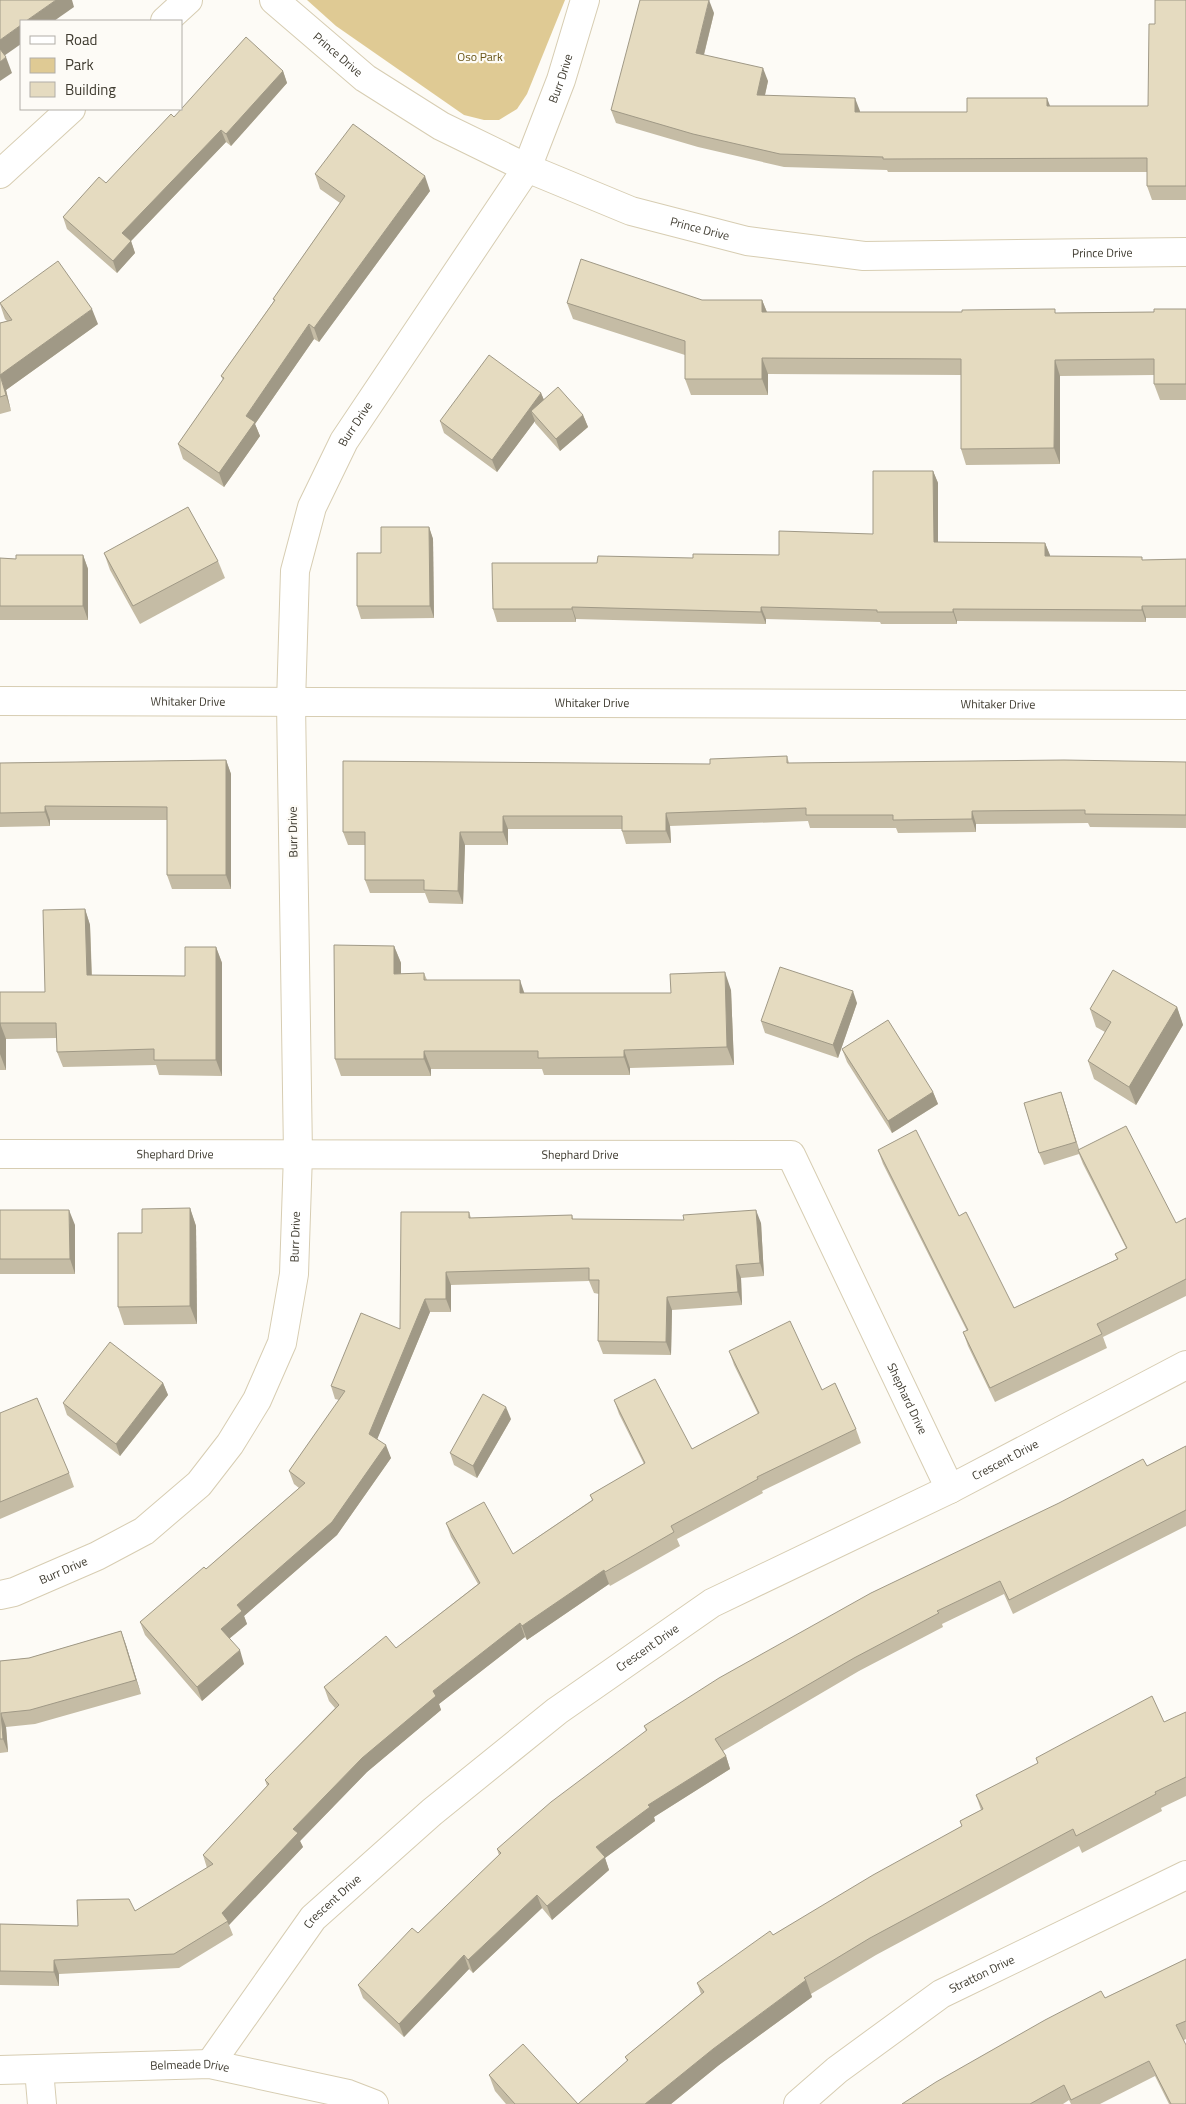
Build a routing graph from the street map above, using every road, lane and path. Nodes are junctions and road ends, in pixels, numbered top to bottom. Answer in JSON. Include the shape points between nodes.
{"nodes":[{"id":1,"x":188,"y":0,"type":"edge"},
{"id":2,"x":274,"y":0,"type":"edge"},
{"id":3,"x":585,"y":0,"type":"edge"},
{"id":4,"x":166,"y":20,"type":"edge"},
{"id":5,"x":70,"y":110,"type":"edge"},
{"id":6,"x":527,"y":168,"type":"junction"},
{"id":7,"x":0,"y":174,"type":"edge"},
{"id":8,"x":1186,"y":252,"type":"edge"},
{"id":9,"x":0,"y":701,"type":"edge"},
{"id":10,"x":291,"y":702,"type":"junction"},
{"id":11,"x":1186,"y":705,"type":"edge"},
{"id":12,"x":0,"y":1154,"type":"edge"},
{"id":13,"x":298,"y":1154,"type":"junction"},
{"id":14,"x":1186,"y":1365,"type":"edge"},
{"id":15,"x":950,"y":1489,"type":"junction"},
{"id":16,"x":0,"y":1595,"type":"edge"},
{"id":17,"x":1186,"y":1875,"type":"edge"},
{"id":18,"x":210,"y":2064,"type":"junction"},
{"id":19,"x":0,"y":2070,"type":"edge"},
{"id":20,"x":38,"y":2070,"type":"junction"},
{"id":21,"x":42,"y":2104,"type":"edge"},
{"id":22,"x":374,"y":2104,"type":"edge"},
{"id":23,"x":798,"y":2104,"type":"edge"}],
"edges":[{"from":1,"to":4,"type":"street"},
{"from":2,"to":6,"type":"street","name":"Prince Drive","via":[[365,78],[441,126]]},
{"from":3,"to":6,"type":"street","name":"Burr Drive","via":[[562,80]]},
{"from":5,"to":7,"type":"street"},
{"from":6,"to":8,"type":"street","name":"Prince Drive","via":[[631,211],[747,241],[864,256]]},
{"from":6,"to":10,"type":"street","name":"Burr Drive","via":[[344,441],[312,507],[294,572]]},
{"from":9,"to":10,"type":"street","name":"Whitaker Drive"},
{"from":10,"to":11,"type":"street","name":"Whitaker Drive"},
{"from":10,"to":13,"type":"street","name":"Burr Drive"},
{"from":12,"to":13,"type":"street","name":"Shephard Drive"},
{"from":13,"to":15,"type":"street","name":"Shephard Drive","via":[[791,1155]]},
{"from":13,"to":16,"type":"street","name":"Burr Drive","via":[[294,1274],[282,1343],[258,1400],[230,1444],[199,1484],[144,1530],[88,1559],[14,1592]]},
{"from":14,"to":15,"type":"street","name":"Crescent Drive"},
{"from":15,"to":18,"type":"street","name":"Crescent Drive","via":[[712,1603],[557,1711],[432,1812],[313,1918]]},
{"from":17,"to":23,"type":"street","name":"Stratton Drive","via":[[941,1994],[837,2070]]},
{"from":18,"to":20,"type":"street","name":"Belmeade Drive"},
{"from":18,"to":22,"type":"street","name":"Belmeade Drive","via":[[348,2094]]},
{"from":19,"to":20,"type":"street","name":"Belmeade Drive"},
{"from":20,"to":21,"type":"street"}]}
